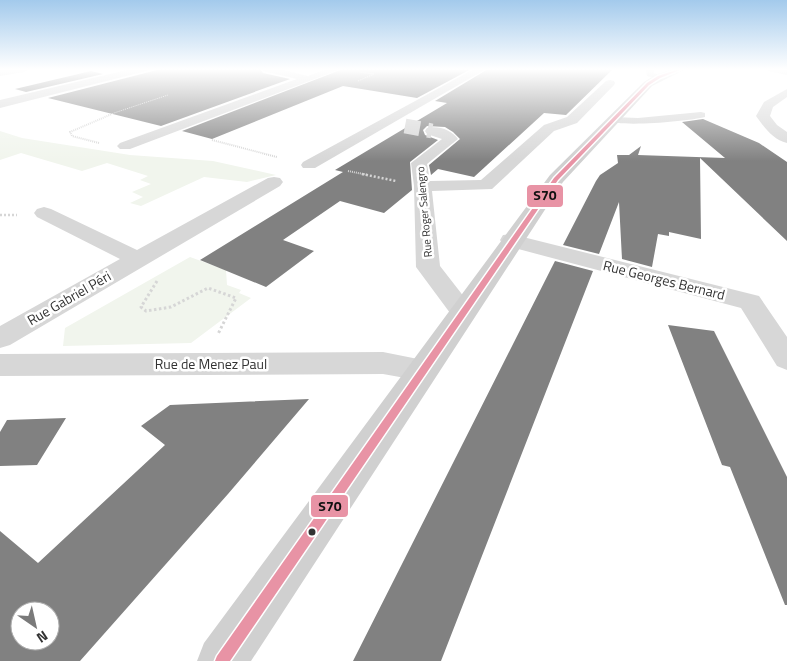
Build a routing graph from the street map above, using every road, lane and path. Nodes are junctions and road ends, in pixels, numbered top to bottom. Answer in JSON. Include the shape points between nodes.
{"nodes":[{"id":1,"x":17,"y":100,"type":"edge"},
{"id":2,"x":156,"y":100,"type":"edge"},
{"id":3,"x":251,"y":100,"type":"edge"},
{"id":4,"x":426,"y":100,"type":"edge"},
{"id":5,"x":593,"y":100,"type":"edge"},
{"id":6,"x":633,"y":100,"type":"edge"},
{"id":7,"x":776,"y":100,"type":"edge"},
{"id":8,"x":0,"y":104,"type":"edge"},
{"id":9,"x":701,"y":114,"type":"dead end"},
{"id":10,"x":613,"y":120,"type":"junction"},
{"id":11,"x":386,"y":122,"type":"junction"},
{"id":12,"x":405,"y":126,"type":"tunnel mouth"},
{"id":13,"x":432,"y":131,"type":"tunnel mouth"},
{"id":14,"x":79,"y":139,"type":"dead end"},
{"id":15,"x":787,"y":139,"type":"edge"},
{"id":16,"x":204,"y":141,"type":"dead end"},
{"id":17,"x":125,"y":146,"type":"dead end"},
{"id":18,"x":309,"y":165,"type":"joint"},
{"id":19,"x":274,"y":182,"type":"dead end"},
{"id":20,"x":423,"y":186,"type":"junction"},
{"id":21,"x":44,"y":214,"type":"dead end"},
{"id":22,"x":511,"y":240,"type":"junction"},
{"id":23,"x":137,"y":259,"type":"junction"},
{"id":24,"x":462,"y":311,"type":"junction"},
{"id":25,"x":0,"y":338,"type":"edge"},
{"id":26,"x":787,"y":359,"type":"edge"},
{"id":27,"x":202,"y":364,"type":"junction"},
{"id":28,"x":0,"y":365,"type":"edge"},
{"id":29,"x":422,"y":370,"type":"junction"},
{"id":30,"x":222,"y":661,"type":"edge"}],
"edges":[{"from":1,"to":8,"type":"street"},
{"from":2,"to":14,"type":"path","via":[[70,132]]},
{"from":3,"to":17,"type":"street"},
{"from":4,"to":11,"type":"street"},
{"from":5,"to":20,"type":"street","via":[[572,120],[549,128],[486,185]]},
{"from":6,"to":10,"type":"main road"},
{"from":7,"to":15,"type":"street","via":[[768,105],[764,116],[772,128]]},
{"from":9,"to":10,"type":"lane","via":[[638,121]]},
{"from":10,"to":22,"type":"main road","via":[[556,178]]},
{"from":11,"to":12,"type":"street"},
{"from":11,"to":18,"type":"street"},
{"from":13,"to":20,"type":"street","name":"Rue Roger Salengro","via":[[451,139],[419,162]]},
{"from":16,"to":18,"type":"path","via":[[214,140]]},
{"from":19,"to":23,"type":"street","name":"Rue Gabriel Péri"},
{"from":20,"to":24,"type":"street","name":"Rue Roger Salengro","via":[[428,267]]},
{"from":21,"to":23,"type":"street"},
{"from":22,"to":24,"type":"main road"},
{"from":22,"to":26,"type":"street","name":"Rue Georges Bernard","via":[[750,302]]},
{"from":23,"to":25,"type":"street","name":"Rue Gabriel Péri"},
{"from":23,"to":27,"type":"path","via":[[173,266],[145,298],[141,307],[146,311],[158,311],[208,288],[236,298]]},
{"from":24,"to":29,"type":"main road"},
{"from":27,"to":28,"type":"street","name":"Rue de Menez Paul"},
{"from":27,"to":29,"type":"street","name":"Rue de Menez Paul","via":[[383,363]]},
{"from":29,"to":30,"type":"main road"}]}
